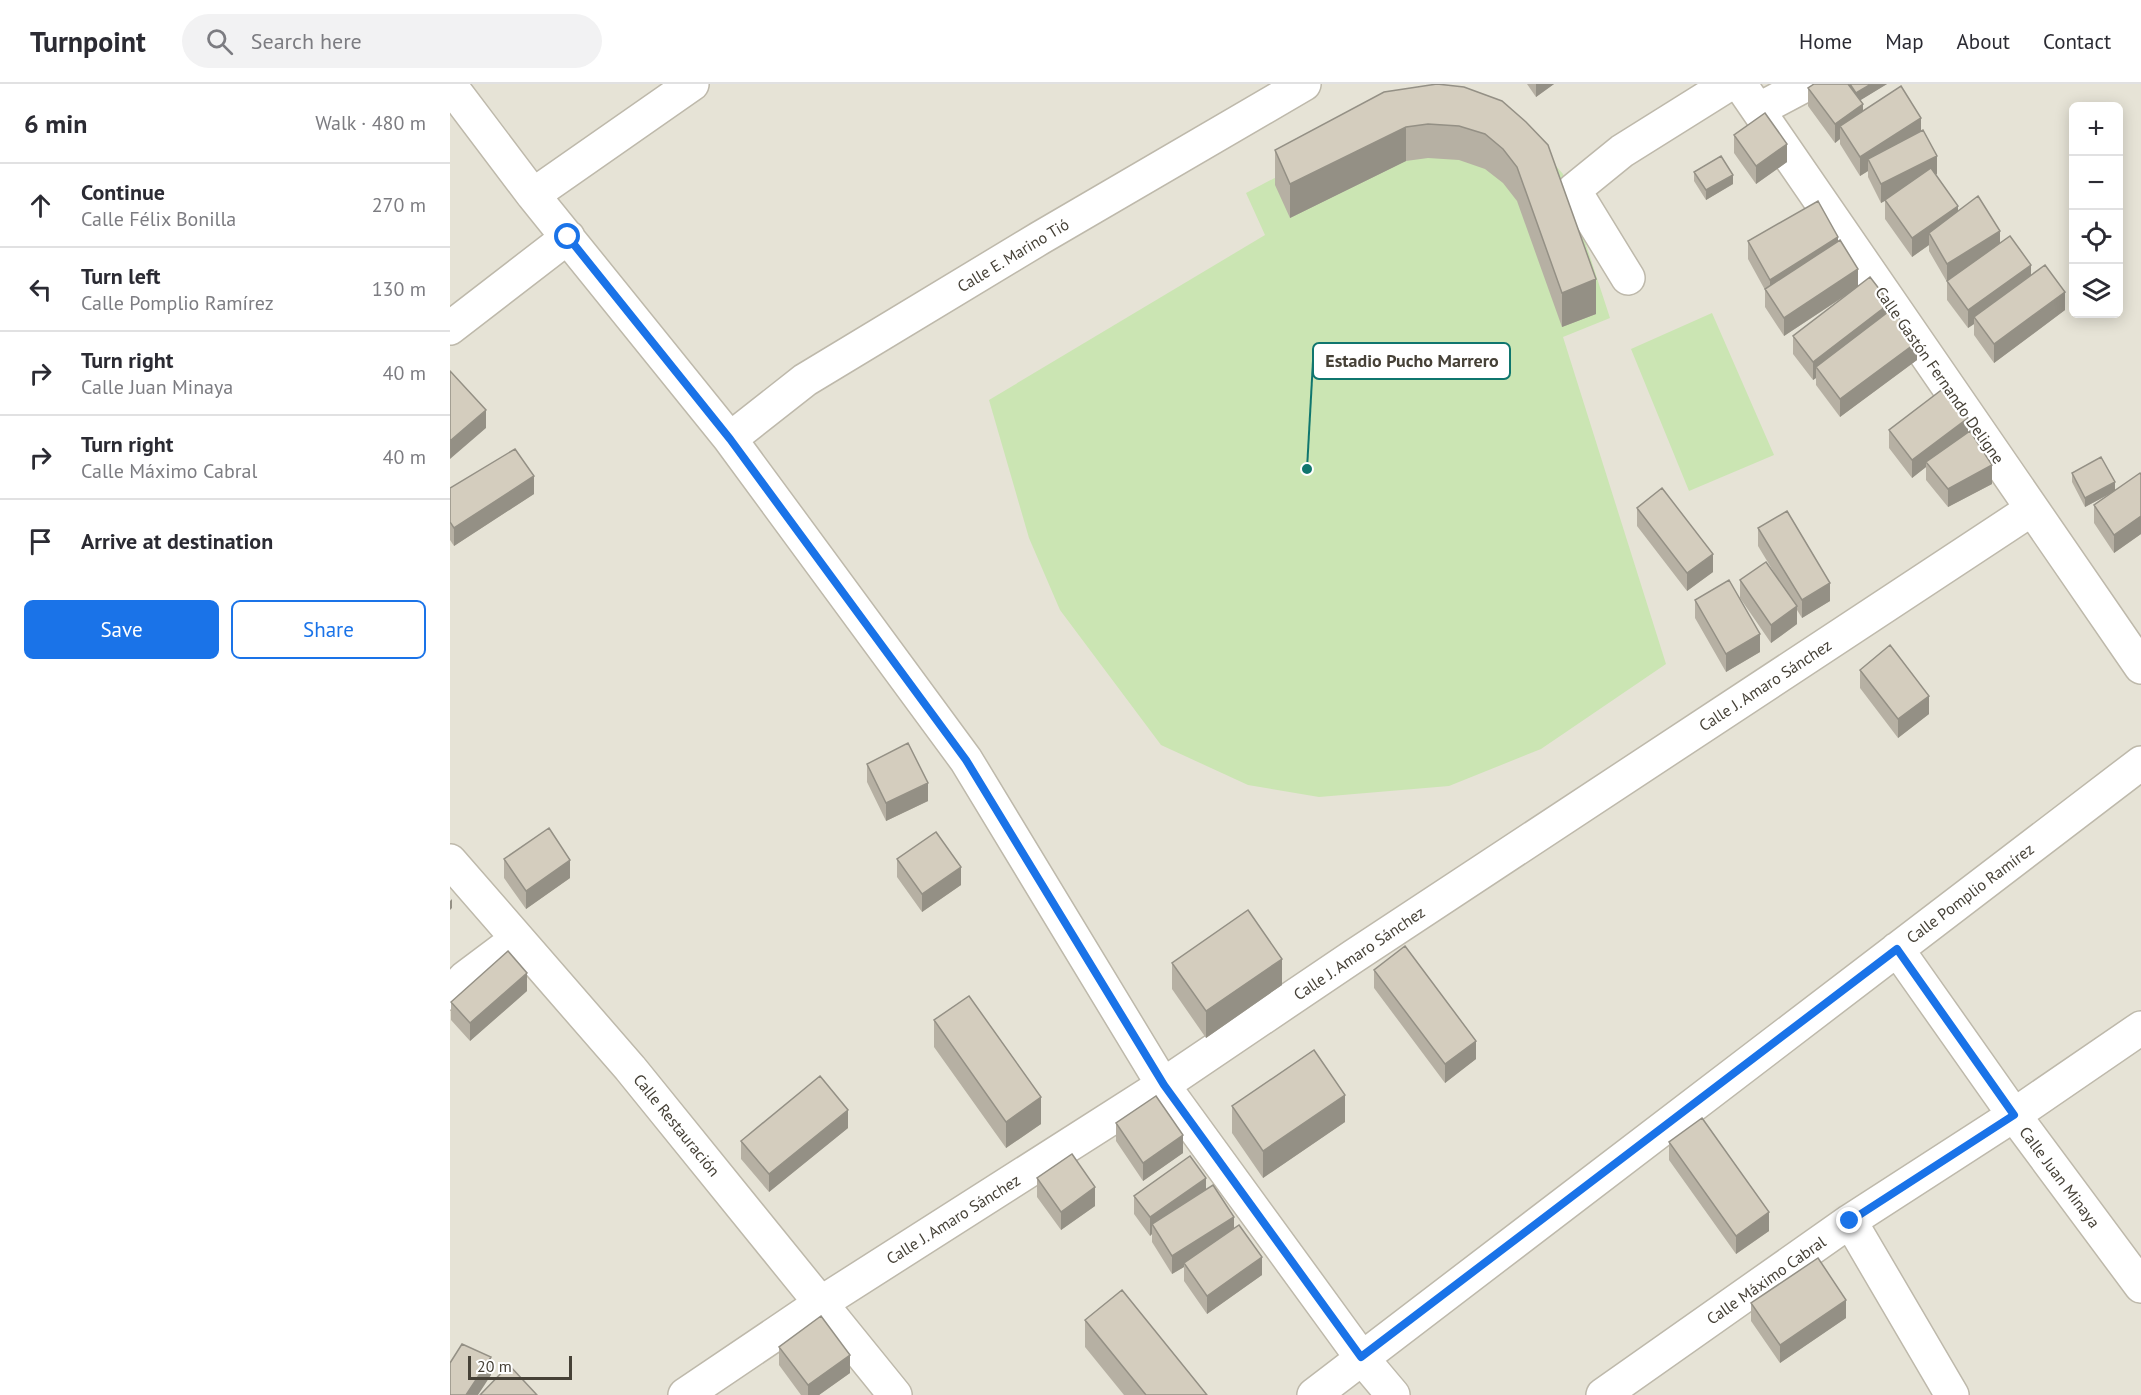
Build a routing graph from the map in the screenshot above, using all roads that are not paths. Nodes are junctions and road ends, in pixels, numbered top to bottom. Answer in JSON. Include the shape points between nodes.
{"nodes":[{"id":1,"x":692,"y":84,"type":"edge"},
{"id":2,"x":1304,"y":84,"type":"edge"},
{"id":3,"x":1729,"y":84,"type":"edge"},
{"id":4,"x":1740,"y":84,"type":"edge"},
{"id":5,"x":1807,"y":84,"type":"edge"},
{"id":6,"x":450,"y":85,"type":"edge"},
{"id":7,"x":1758,"y":110,"type":"junction"},
{"id":8,"x":533,"y":195,"type":"junction"},
{"id":9,"x":568,"y":237,"type":"junction"},
{"id":10,"x":1628,"y":278,"type":"dead end"},
{"id":11,"x":450,"y":328,"type":"edge"},
{"id":12,"x":730,"y":439,"type":"junction"},
{"id":13,"x":2032,"y":509,"type":"junction"},
{"id":14,"x":2141,"y":667,"type":"edge"},
{"id":15,"x":2141,"y":763,"type":"edge"},
{"id":16,"x":450,"y":861,"type":"edge"},
{"id":17,"x":517,"y":939,"type":"junction"},
{"id":18,"x":1897,"y":949,"type":"junction"},
{"id":19,"x":450,"y":993,"type":"edge"},
{"id":20,"x":2141,"y":1028,"type":"edge"},
{"id":21,"x":1164,"y":1085,"type":"junction"},
{"id":22,"x":2014,"y":1115,"type":"junction"},
{"id":23,"x":1850,"y":1221,"type":"junction"},
{"id":24,"x":2141,"y":1286,"type":"edge"},
{"id":25,"x":821,"y":1303,"type":"junction"},
{"id":26,"x":1361,"y":1357,"type":"junction"},
{"id":27,"x":685,"y":1395,"type":"edge"},
{"id":28,"x":896,"y":1395,"type":"edge"},
{"id":29,"x":1314,"y":1395,"type":"edge"},
{"id":30,"x":1393,"y":1395,"type":"edge"},
{"id":31,"x":1603,"y":1395,"type":"edge"},
{"id":32,"x":1952,"y":1395,"type":"edge"}],
"edges":[{"from":1,"to":8,"type":"street"},
{"from":2,"to":12,"type":"street","name":"Calle E. Marino Tió","via":[[805,380]]},
{"from":3,"to":10,"type":"street","via":[[1622,151],[1574,190]]},
{"from":4,"to":7,"type":"street","name":"Calle Gastón Fernando Deligne"},
{"from":5,"to":7,"type":"street"},
{"from":6,"to":8,"type":"street"},
{"from":7,"to":13,"type":"street","name":"Calle Gastón Fernando Deligne"},
{"from":8,"to":9,"type":"street"},
{"from":9,"to":11,"type":"street"},
{"from":9,"to":12,"type":"street"},
{"from":12,"to":21,"type":"street","via":[[966,760]]},
{"from":13,"to":14,"type":"street","name":"Calle Gastón Fernando Deligne"},
{"from":13,"to":21,"type":"street","name":"Calle J. Amaro Sánchez"},
{"from":15,"to":18,"type":"street","name":"Calle Pomplio Ramírez"},
{"from":16,"to":17,"type":"street","name":"Calle Restauración"},
{"from":17,"to":19,"type":"street"},
{"from":17,"to":25,"type":"street","name":"Calle Restauración","via":[[630,1068]]},
{"from":18,"to":22,"type":"street","name":"Calle Juan Minaya"},
{"from":18,"to":26,"type":"street","name":"Calle Pomplio Ramírez"},
{"from":20,"to":22,"type":"street","name":"Calle Máximo Cabral"},
{"from":21,"to":25,"type":"street","name":"Calle J. Amaro Sánchez"},
{"from":21,"to":26,"type":"street"},
{"from":22,"to":23,"type":"street","name":"Calle Máximo Cabral"},
{"from":22,"to":24,"type":"street","name":"Calle Juan Minaya"},
{"from":23,"to":31,"type":"street","name":"Calle Máximo Cabral"},
{"from":23,"to":32,"type":"street"},
{"from":25,"to":27,"type":"street","name":"Calle J. Amaro Sánchez"},
{"from":25,"to":28,"type":"street","name":"Calle Restauración"},
{"from":26,"to":29,"type":"street","name":"Calle Pomplio Ramírez"},
{"from":26,"to":30,"type":"street"}]}
